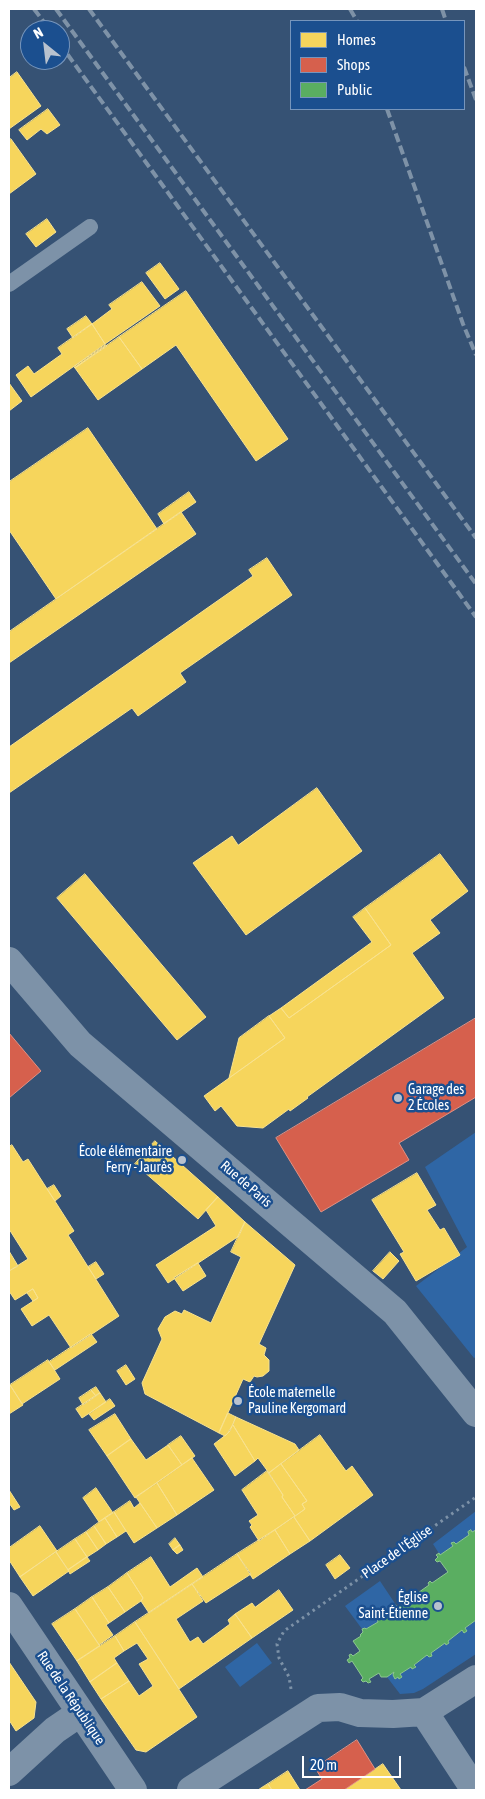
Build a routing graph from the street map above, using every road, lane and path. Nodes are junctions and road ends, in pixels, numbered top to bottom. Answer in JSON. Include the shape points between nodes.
{"nodes":[{"id":1,"x":90,"y":227,"type":"dead end"},
{"id":2,"x":9,"y":284,"type":"edge"},
{"id":3,"x":9,"y":961,"type":"edge"},
{"id":4,"x":476,"y":1413,"type":"edge"},
{"id":5,"x":476,"y":1497,"type":"edge"},
{"id":6,"x":9,"y":1606,"type":"edge"},
{"id":7,"x":476,"y":1679,"type":"edge"},
{"id":8,"x":293,"y":1695,"type":"dead end"},
{"id":9,"x":424,"y":1712,"type":"junction"},
{"id":10,"x":80,"y":1713,"type":"junction"},
{"id":11,"x":9,"y":1772,"type":"edge"},
{"id":12,"x":133,"y":1790,"type":"edge"},
{"id":13,"x":191,"y":1790,"type":"edge"},
{"id":14,"x":475,"y":1790,"type":"edge"}],
"edges":[{"from":1,"to":2,"type":"lane"},
{"from":3,"to":4,"type":"street","name":"Rue de Paris","via":[[80,1044],[395,1312]]},
{"from":5,"to":8,"type":"path","name":"Place de l'Église","via":[[284,1631],[277,1644]]},
{"from":6,"to":10,"type":"street","name":"Rue de la République"},
{"from":7,"to":9,"type":"street"},
{"from":9,"to":13,"type":"street","via":[[360,1713],[340,1707],[318,1708]]},
{"from":9,"to":14,"type":"street"},
{"from":10,"to":11,"type":"street","via":[[55,1730]]},
{"from":10,"to":12,"type":"street","name":"Rue de la République"}]}
